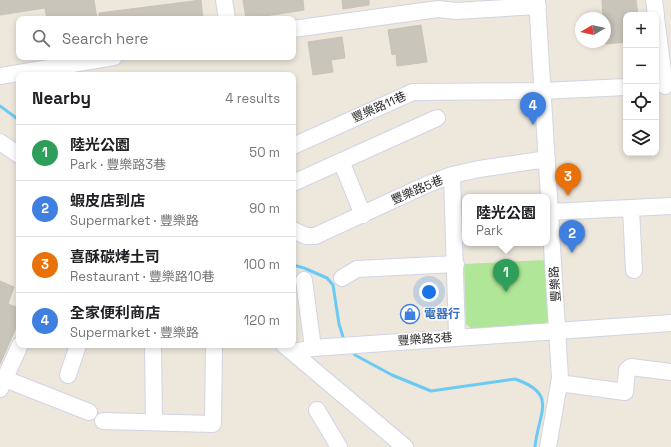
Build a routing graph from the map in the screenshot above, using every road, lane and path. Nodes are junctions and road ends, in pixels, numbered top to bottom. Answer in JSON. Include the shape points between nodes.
{"nodes":[{"id":1,"x":224,"y":0,"type":"edge"},
{"id":2,"x":654,"y":0,"type":"edge"},
{"id":3,"x":537,"y":3,"type":"edge"},
{"id":4,"x":438,"y":5,"type":"edge"},
{"id":5,"x":656,"y":12,"type":"edge"},
{"id":6,"x":227,"y":16,"type":"edge"},
{"id":7,"x":296,"y":29,"type":"edge"},
{"id":8,"x":659,"y":44,"type":"edge"},
{"id":9,"x":96,"y":60,"type":"edge"},
{"id":10,"x":24,"y":72,"type":"edge"},
{"id":11,"x":16,"y":73,"type":"edge"},
{"id":12,"x":0,"y":76,"type":"edge"},
{"id":13,"x":664,"y":86,"type":"edge"},
{"id":14,"x":623,"y":87,"type":"edge"},
{"id":15,"x":542,"y":91,"type":"junction"},
{"id":16,"x":437,"y":118,"type":"dead end"},
{"id":17,"x":0,"y":142,"type":"edge"},
{"id":18,"x":296,"y":143,"type":"edge"},
{"id":19,"x":16,"y":153,"type":"edge"},
{"id":20,"x":547,"y":159,"type":"junction"},
{"id":21,"x":341,"y":161,"type":"junction"},
{"id":22,"x":452,"y":176,"type":"junction"},
{"id":23,"x":296,"y":181,"type":"edge"},
{"id":24,"x":549,"y":194,"type":"edge"},
{"id":25,"x":671,"y":206,"type":"edge"},
{"id":26,"x":632,"y":208,"type":"junction"},
{"id":27,"x":550,"y":212,"type":"joint"},
{"id":28,"x":363,"y":215,"type":"junction"},
{"id":29,"x":296,"y":231,"type":"edge"},
{"id":30,"x":456,"y":264,"type":"junction"},
{"id":31,"x":634,"y":270,"type":"dead end"},
{"id":32,"x":342,"y":278,"type":"dead end"},
{"id":33,"x":304,"y":280,"type":"dead end"},
{"id":34,"x":671,"y":323,"type":"edge"},
{"id":35,"x":558,"y":330,"type":"junction"},
{"id":36,"x":457,"y":337,"type":"junction"},
{"id":37,"x":19,"y":348,"type":"edge"},
{"id":38,"x":77,"y":348,"type":"edge"},
{"id":39,"x":153,"y":348,"type":"edge"},
{"id":40,"x":214,"y":348,"type":"edge"},
{"id":41,"x":313,"y":348,"type":"junction"},
{"id":42,"x":288,"y":349,"type":"edge"},
{"id":43,"x":671,"y":372,"type":"edge"},
{"id":44,"x":68,"y":375,"type":"dead end"},
{"id":45,"x":559,"y":383,"type":"junction"},
{"id":46,"x":2,"y":384,"type":"edge"},
{"id":47,"x":317,"y":410,"type":"dead end"},
{"id":48,"x":89,"y":412,"type":"dead end"},
{"id":49,"x":103,"y":421,"type":"dead end"},
{"id":50,"x":154,"y":422,"type":"junction"},
{"id":51,"x":339,"y":447,"type":"edge"},
{"id":52,"x":405,"y":447,"type":"edge"},
{"id":53,"x":548,"y":447,"type":"edge"}],
"edges":[{"from":1,"to":6,"type":"street"},
{"from":2,"to":5,"type":"street"},
{"from":3,"to":4,"type":"street","via":[[456,11]]},
{"from":3,"to":15,"type":"street","name":"豐樂路"},
{"from":4,"to":7,"type":"street"},
{"from":8,"to":13,"type":"street"},
{"from":9,"to":10,"type":"street"},
{"from":11,"to":12,"type":"street"},
{"from":14,"to":15,"type":"street","name":"豐樂路11巷"},
{"from":15,"to":18,"type":"street","name":"豐樂路11巷","via":[[413,92]]},
{"from":15,"to":20,"type":"street","name":"豐樂路"},
{"from":16,"to":21,"type":"street"},
{"from":17,"to":19,"type":"street"},
{"from":20,"to":22,"type":"street","name":"豐樂路5巷"},
{"from":20,"to":24,"type":"street","name":"豐樂路"},
{"from":21,"to":23,"type":"street"},
{"from":21,"to":28,"type":"street"},
{"from":22,"to":28,"type":"street","name":"豐樂路5巷","via":[[428,184]]},
{"from":22,"to":30,"type":"street"},
{"from":25,"to":26,"type":"street"},
{"from":26,"to":27,"type":"street"},
{"from":26,"to":31,"type":"street"},
{"from":27,"to":35,"type":"street","name":"豐樂路"},
{"from":28,"to":29,"type":"street","name":"豐樂路5巷","via":[[316,236],[306,236]]},
{"from":30,"to":32,"type":"street","via":[[357,269]]},
{"from":30,"to":36,"type":"street"},
{"from":33,"to":41,"type":"street"},
{"from":34,"to":35,"type":"street","name":"豐樂路3巷"},
{"from":35,"to":36,"type":"street","name":"豐樂路3巷"},
{"from":35,"to":45,"type":"street","name":"豐樂路"},
{"from":36,"to":41,"type":"street","name":"豐樂路3巷"},
{"from":37,"to":46,"type":"street"},
{"from":38,"to":44,"type":"street"},
{"from":39,"to":50,"type":"street"},
{"from":40,"to":50,"type":"street","via":[[213,424]]},
{"from":41,"to":42,"type":"street","name":"豐樂路3巷"},
{"from":42,"to":52,"type":"street"},
{"from":43,"to":45,"type":"street","via":[[631,367],[627,370],[625,392]]},
{"from":45,"to":53,"type":"street","name":"豐樂路"},
{"from":46,"to":48,"type":"street"},
{"from":47,"to":51,"type":"street"},
{"from":49,"to":50,"type":"street"}]}
